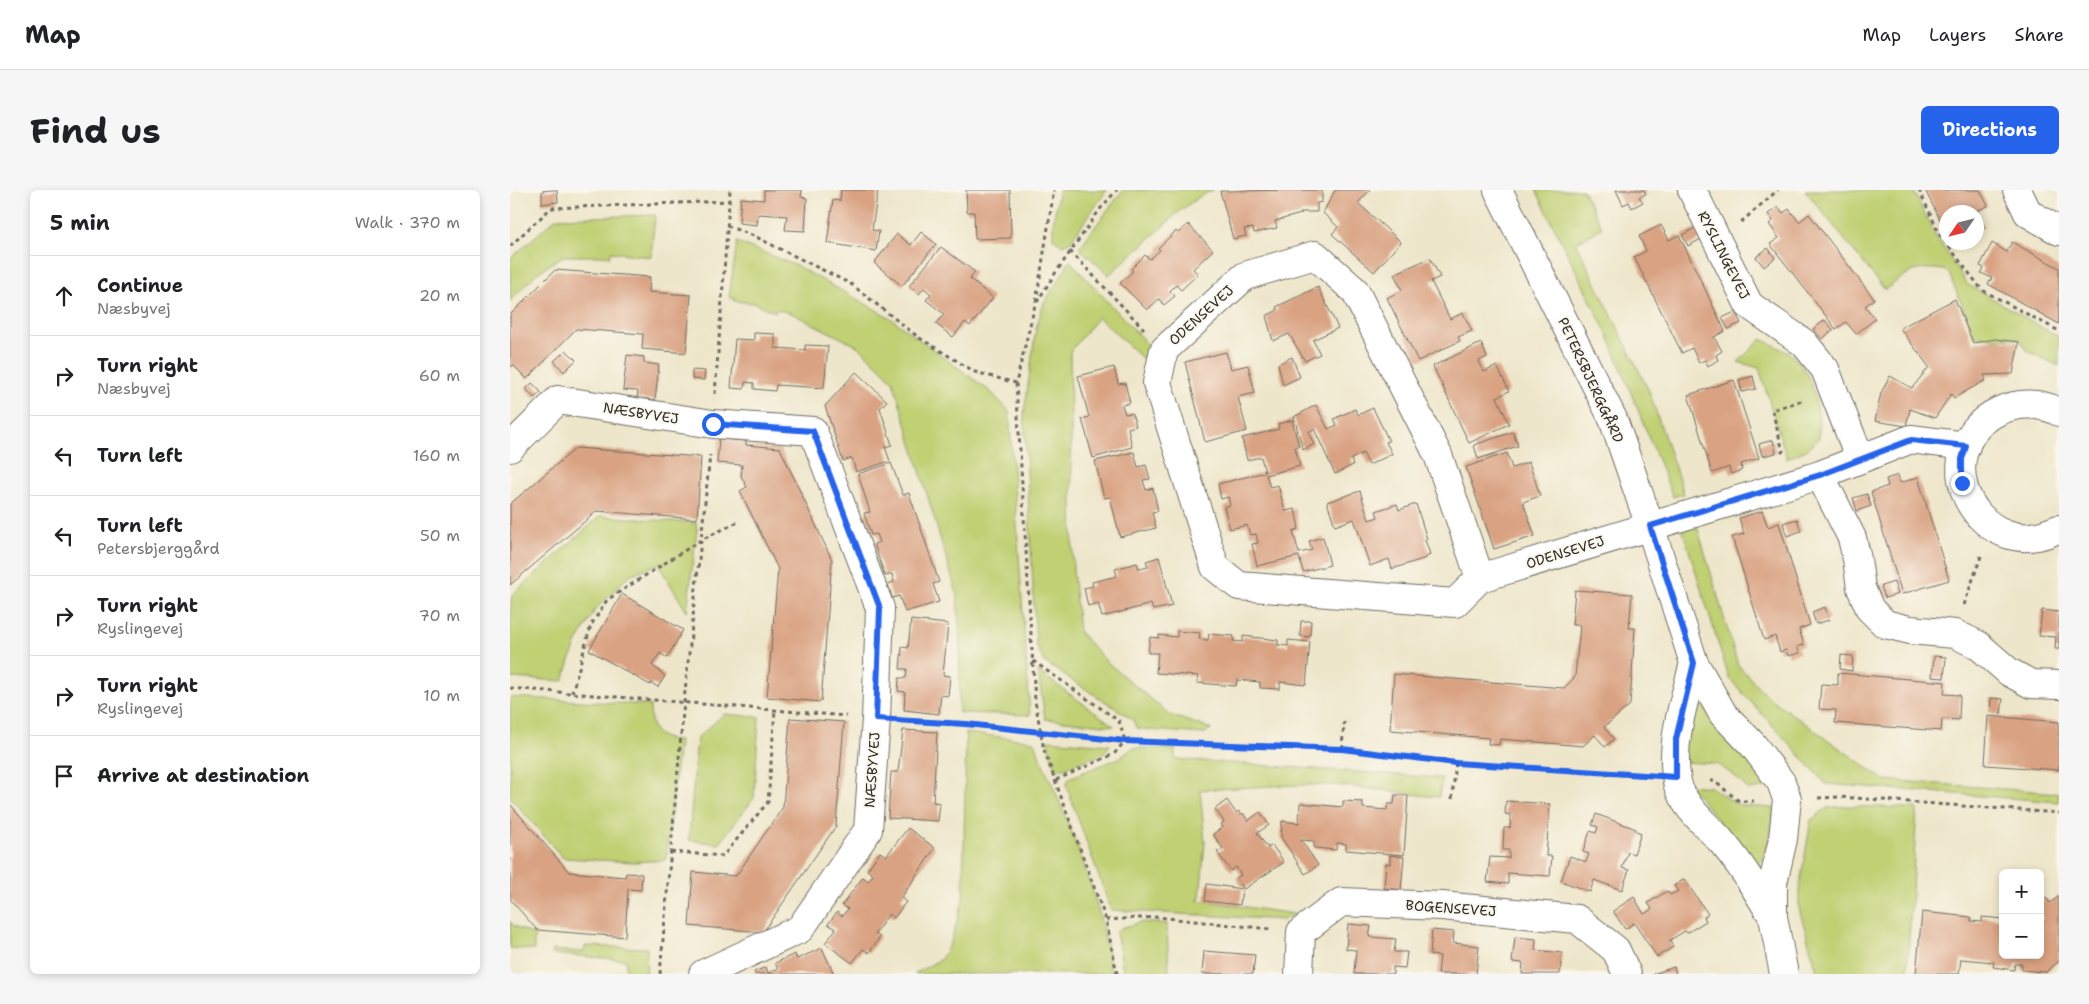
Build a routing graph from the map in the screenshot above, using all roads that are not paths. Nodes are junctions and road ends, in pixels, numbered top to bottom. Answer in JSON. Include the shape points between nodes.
{"nodes":[{"id":1,"x":1498,"y":190,"type":"edge"},
{"id":2,"x":1692,"y":190,"type":"edge"},
{"id":3,"x":2017,"y":190,"type":"edge"},
{"id":4,"x":2059,"y":231,"type":"edge"},
{"id":5,"x":2059,"y":412,"type":"edge"},
{"id":6,"x":1966,"y":446,"type":"junction"},
{"id":7,"x":510,"y":448,"type":"edge"},
{"id":8,"x":1860,"y":459,"type":"junction"},
{"id":9,"x":1820,"y":475,"type":"junction"},
{"id":10,"x":1650,"y":526,"type":"junction"},
{"id":11,"x":2059,"y":529,"type":"edge"},
{"id":12,"x":1480,"y":578,"type":"junction"},
{"id":13,"x":1694,"y":663,"type":"junction"},
{"id":14,"x":2059,"y":685,"type":"edge"},
{"id":15,"x":1773,"y":917,"type":"junction"},
{"id":16,"x":703,"y":974,"type":"edge"},
{"id":17,"x":1299,"y":974,"type":"edge"},
{"id":18,"x":1627,"y":974,"type":"edge"},
{"id":19,"x":1784,"y":974,"type":"edge"}],
"edges":[{"from":1,"to":10,"type":"street","name":"PETERSBJERGGÅRD","via":[[1612,419]]},
{"from":2,"to":8,"type":"street","name":"RYSLINGEVEJ","via":[[1749,305],[1804,343],[1824,369]]},
{"from":3,"to":4,"type":"street","via":[[2028,213]]},
{"from":5,"to":6,"type":"street","via":[[2028,404],[2008,407],[1988,416]]},
{"from":6,"to":8,"type":"street","via":[[1911,440]]},
{"from":6,"to":11,"type":"street","via":[[1962,459],[1962,483],[1968,500],[1980,517],[1996,529],[2016,536],[2036,537]]},
{"from":7,"to":16,"type":"street","name":"NÆSBYVEJ","via":[[558,400],[713,424],[813,431],[880,608],[868,830],[800,929]]},
{"from":8,"to":9,"type":"street"},
{"from":9,"to":10,"type":"street"},
{"from":9,"to":14,"type":"street","via":[[1852,538],[1861,588],[1870,609],[1885,624],[1955,634],[1978,646],[2031,684]]},
{"from":10,"to":12,"type":"street","name":"ODENSEVEJ"},
{"from":10,"to":13,"type":"street","name":"PETERSBJERGGÅRD"},
{"from":12,"to":12,"type":"street","name":"ODENSEVEJ","via":[[1438,455],[1356,290],[1315,255],[1245,276],[1164,350],[1157,383],[1215,567],[1239,586],[1455,604]]},
{"from":13,"to":15,"type":"street","name":"PETERSBJERGGÅRD","via":[[1723,714],[1752,744],[1781,782],[1787,799],[1783,839],[1773,883]]},
{"from":13,"to":15,"type":"street","via":[[1676,739],[1676,777],[1696,817],[1720,840]]},
{"from":15,"to":19,"type":"street"},
{"from":17,"to":18,"type":"street","name":"BOGENSEVEJ","via":[[1301,932],[1341,902],[1442,906],[1577,919],[1616,950]]}]}
